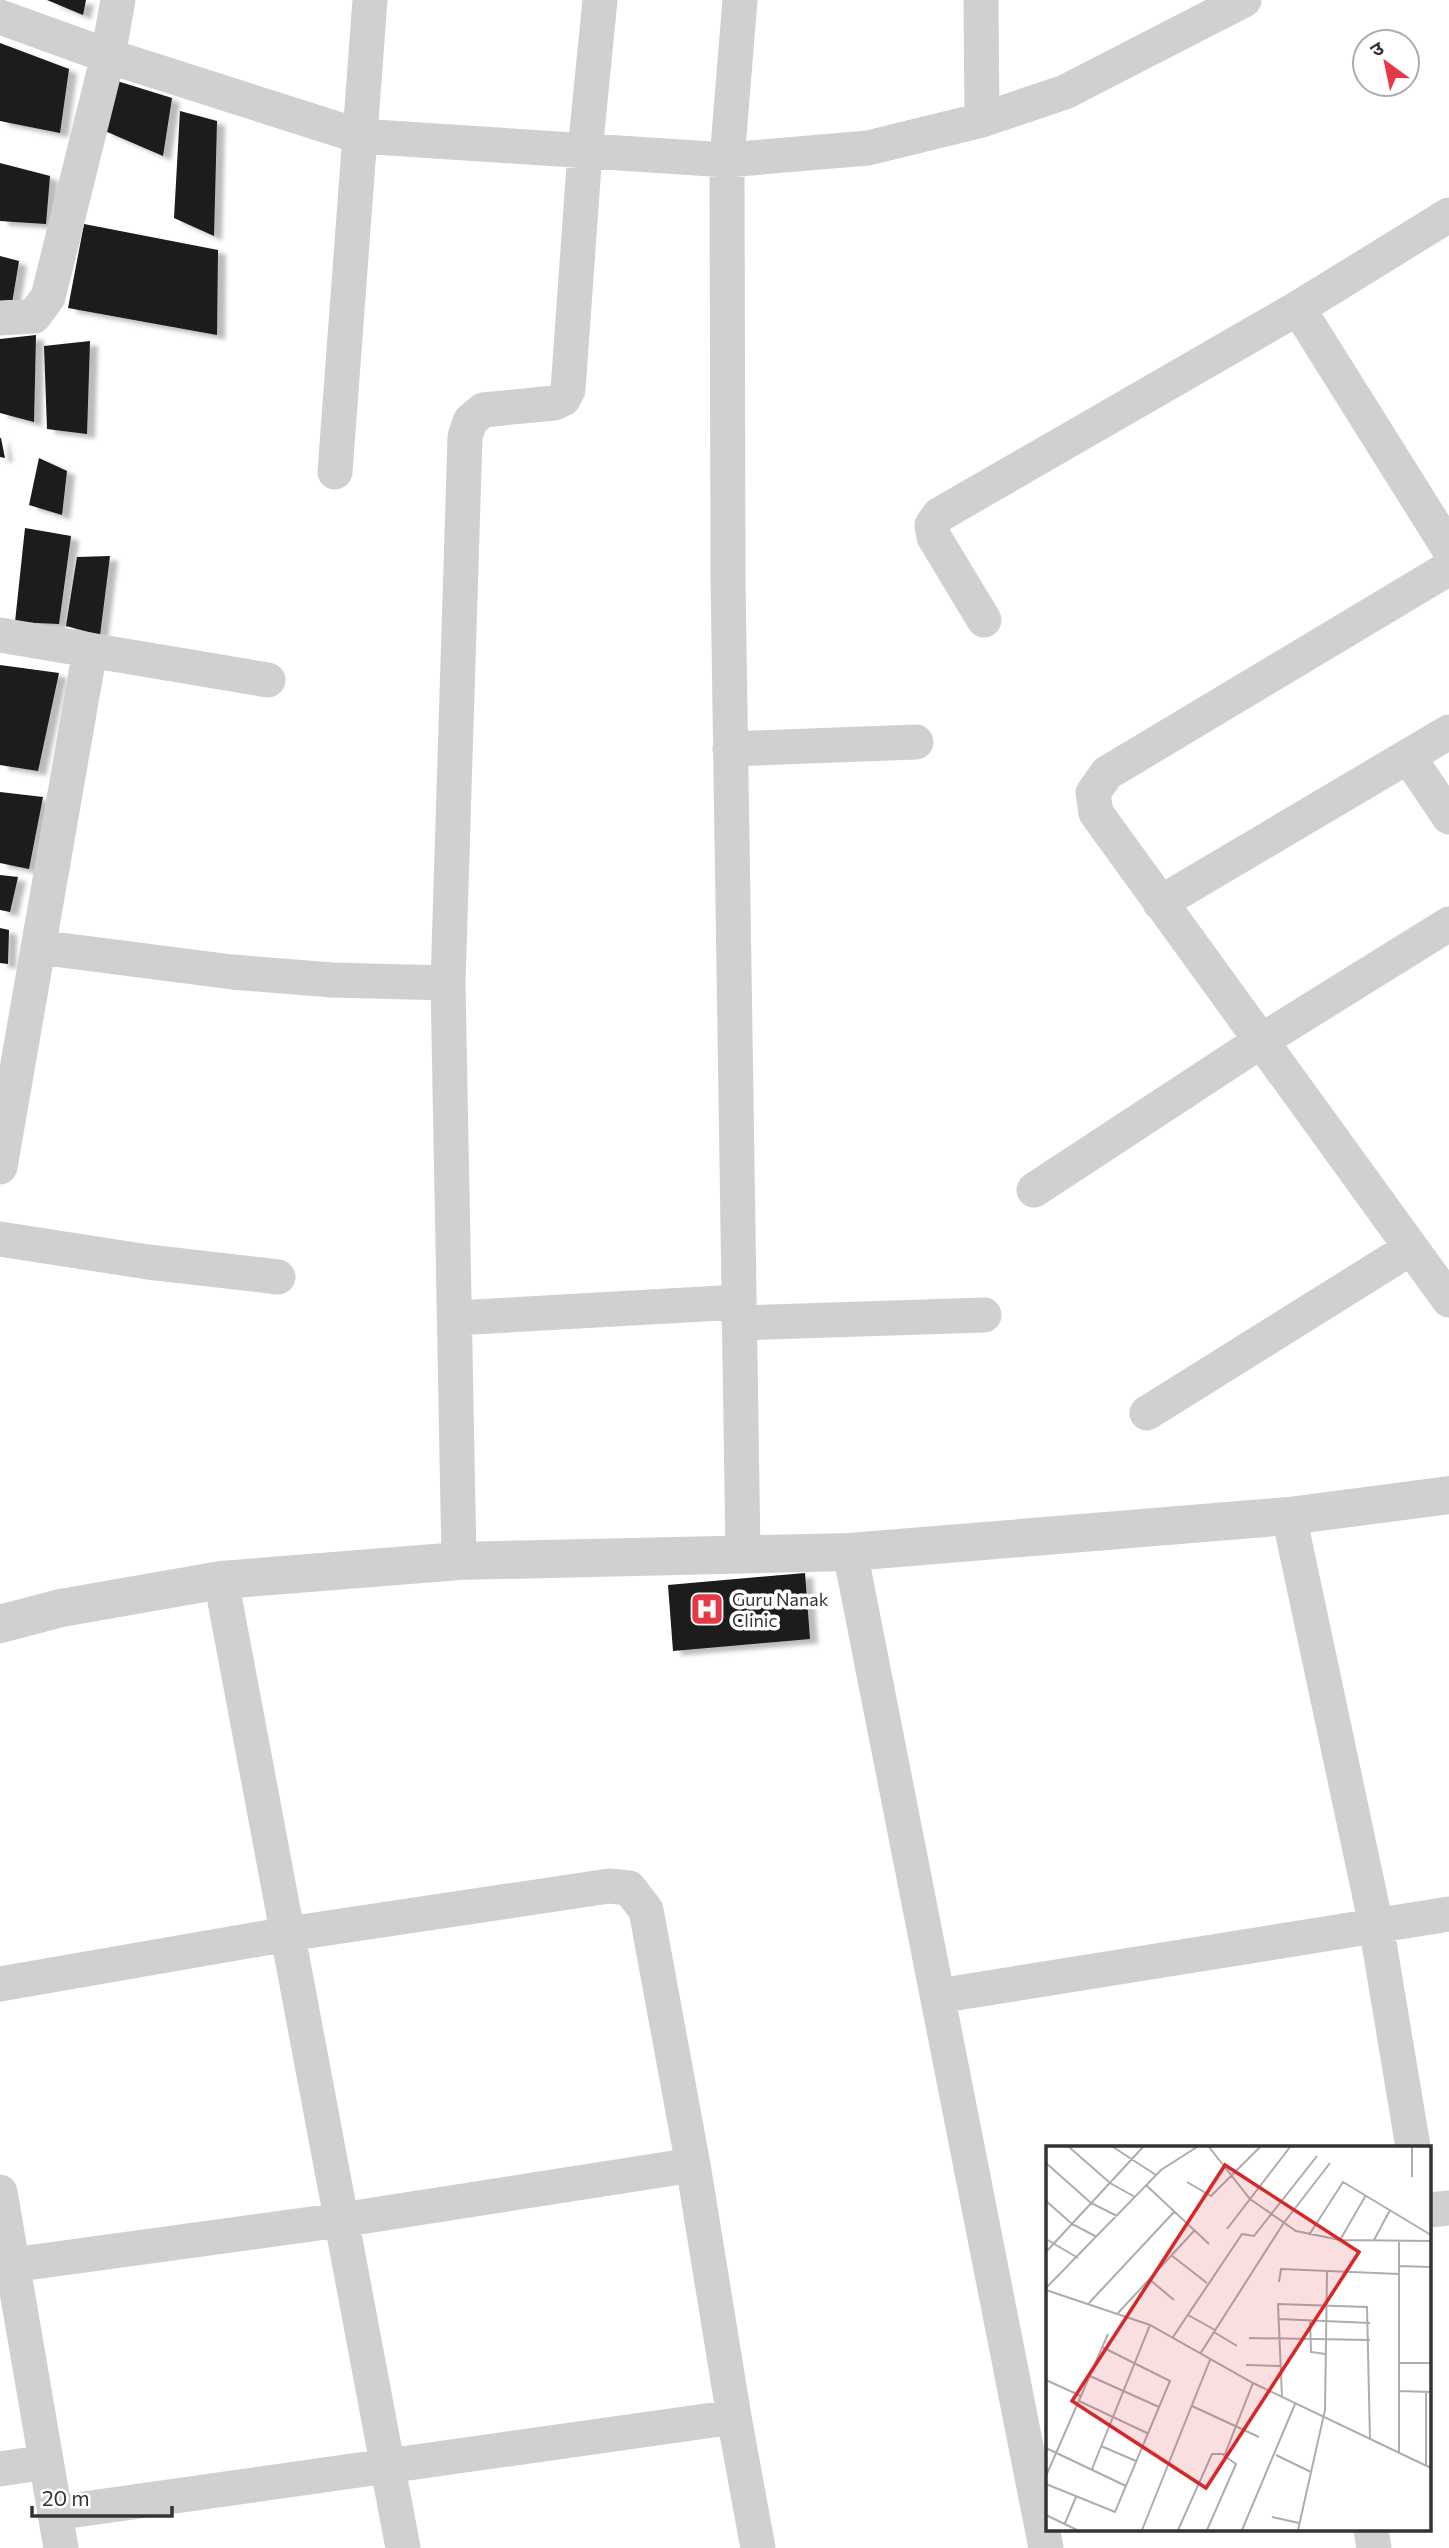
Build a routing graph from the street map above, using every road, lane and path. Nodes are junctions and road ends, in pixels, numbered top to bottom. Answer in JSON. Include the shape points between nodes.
{"nodes":[{"id":1,"x":118,"y":0,"type":"edge"},
{"id":2,"x":370,"y":0,"type":"edge"},
{"id":3,"x":600,"y":0,"type":"edge"},
{"id":4,"x":740,"y":0,"type":"edge"},
{"id":5,"x":981,"y":0,"type":"edge"},
{"id":6,"x":1244,"y":0,"type":"edge"},
{"id":7,"x":0,"y":17,"type":"edge"},
{"id":8,"x":108,"y":56,"type":"junction"},
{"id":9,"x":982,"y":120,"type":"junction"},
{"id":10,"x":359,"y":136,"type":"junction"},
{"id":11,"x":585,"y":151,"type":"junction"},
{"id":12,"x":727,"y":160,"type":"junction"},
{"id":13,"x":1449,"y":215,"type":"edge"},
{"id":14,"x":1298,"y":308,"type":"junction"},
{"id":15,"x":0,"y":318,"type":"edge"},
{"id":16,"x":335,"y":472,"type":"dead end"},
{"id":17,"x":1449,"y":549,"type":"edge"},
{"id":18,"x":1449,"y":568,"type":"edge"},
{"id":19,"x":984,"y":620,"type":"dead end"},
{"id":20,"x":0,"y":635,"type":"edge"},
{"id":21,"x":90,"y":650,"type":"junction"},
{"id":22,"x":268,"y":680,"type":"dead end"},
{"id":23,"x":1449,"y":732,"type":"edge"},
{"id":24,"x":916,"y":742,"type":"dead end"},
{"id":25,"x":730,"y":749,"type":"junction"},
{"id":26,"x":1408,"y":756,"type":"junction"},
{"id":27,"x":1449,"y":817,"type":"edge"},
{"id":28,"x":1160,"y":903,"type":"junction"},
{"id":29,"x":1449,"y":924,"type":"edge"},
{"id":30,"x":38,"y":947,"type":"junction"},
{"id":31,"x":448,"y":983,"type":"junction"},
{"id":32,"x":1261,"y":1041,"type":"junction"},
{"id":33,"x":0,"y":1167,"type":"edge"},
{"id":34,"x":1034,"y":1190,"type":"dead end"},
{"id":35,"x":0,"y":1239,"type":"edge"},
{"id":36,"x":1411,"y":1248,"type":"junction"},
{"id":37,"x":278,"y":1277,"type":"dead end"},
{"id":38,"x":1449,"y":1300,"type":"edge"},
{"id":39,"x":739,"y":1312,"type":"junction"},
{"id":40,"x":984,"y":1315,"type":"dead end"},
{"id":41,"x":456,"y":1318,"type":"junction"},
{"id":42,"x":1147,"y":1413,"type":"dead end"},
{"id":43,"x":1449,"y":1495,"type":"edge"},
{"id":44,"x":1289,"y":1516,"type":"junction"},
{"id":45,"x":850,"y":1552,"type":"junction"},
{"id":46,"x":743,"y":1553,"type":"junction"},
{"id":47,"x":459,"y":1561,"type":"junction"},
{"id":48,"x":221,"y":1580,"type":"junction"},
{"id":49,"x":0,"y":1624,"type":"edge"},
{"id":50,"x":1449,"y":1914,"type":"edge"},
{"id":51,"x":1376,"y":1925,"type":"junction"},
{"id":52,"x":288,"y":1934,"type":"junction"},
{"id":53,"x":0,"y":1984,"type":"edge"},
{"id":54,"x":938,"y":1996,"type":"junction"},
{"id":55,"x":1413,"y":2146,"type":"edge"},
{"id":56,"x":693,"y":2165,"type":"junction"},
{"id":57,"x":0,"y":2192,"type":"edge"},
{"id":58,"x":341,"y":2220,"type":"junction"},
{"id":59,"x":12,"y":2266,"type":"junction"},
{"id":60,"x":734,"y":2417,"type":"junction"},
{"id":61,"x":46,"y":2462,"type":"junction"},
{"id":62,"x":387,"y":2467,"type":"junction"},
{"id":63,"x":0,"y":2469,"type":"edge"},
{"id":64,"x":55,"y":2513,"type":"junction"},
{"id":65,"x":1371,"y":2530,"type":"edge"},
{"id":66,"x":61,"y":2548,"type":"edge"},
{"id":67,"x":403,"y":2548,"type":"edge"},
{"id":68,"x":758,"y":2548,"type":"edge"},
{"id":69,"x":1046,"y":2548,"type":"edge"},
{"id":70,"x":1374,"y":2548,"type":"edge"}],
"edges":[{"from":1,"to":8,"type":"street"},
{"from":2,"to":10,"type":"street"},
{"from":3,"to":11,"type":"street"},
{"from":4,"to":12,"type":"street"},
{"from":5,"to":9,"type":"street"},
{"from":6,"to":9,"type":"street","via":[[1065,92]]},
{"from":7,"to":8,"type":"street"},
{"from":8,"to":10,"type":"street"},
{"from":8,"to":15,"type":"street","via":[[48,297],[34,316]]},
{"from":9,"to":12,"type":"street","via":[[868,148]]},
{"from":10,"to":11,"type":"street"},
{"from":10,"to":16,"type":"street"},
{"from":11,"to":12,"type":"street"},
{"from":11,"to":31,"type":"street","via":[[568,390],[554,403],[483,410],[470,421],[465,437]]},
{"from":12,"to":25,"type":"street"},
{"from":13,"to":14,"type":"street"},
{"from":14,"to":17,"type":"street"},
{"from":14,"to":19,"type":"street","via":[[939,515],[932,525],[934,537]]},
{"from":18,"to":28,"type":"street","via":[[1107,773],[1093,793],[1096,813]]},
{"from":20,"to":21,"type":"street"},
{"from":21,"to":22,"type":"street"},
{"from":21,"to":30,"type":"street"},
{"from":23,"to":26,"type":"street"},
{"from":24,"to":25,"type":"street"},
{"from":25,"to":39,"type":"street"},
{"from":26,"to":27,"type":"street"},
{"from":26,"to":28,"type":"street"},
{"from":28,"to":32,"type":"street"},
{"from":29,"to":32,"type":"street"},
{"from":30,"to":31,"type":"street","via":[[232,972]]},
{"from":30,"to":33,"type":"street"},
{"from":31,"to":41,"type":"street"},
{"from":32,"to":34,"type":"street"},
{"from":32,"to":36,"type":"street"},
{"from":35,"to":37,"type":"street"},
{"from":36,"to":38,"type":"street"},
{"from":36,"to":42,"type":"street"},
{"from":39,"to":40,"type":"street"},
{"from":39,"to":41,"type":"street"},
{"from":39,"to":46,"type":"street"},
{"from":41,"to":47,"type":"street"},
{"from":43,"to":44,"type":"street"},
{"from":44,"to":45,"type":"street"},
{"from":44,"to":51,"type":"street"},
{"from":45,"to":46,"type":"street"},
{"from":45,"to":54,"type":"street"},
{"from":46,"to":47,"type":"street"},
{"from":47,"to":48,"type":"street"},
{"from":48,"to":49,"type":"street","via":[[61,1608]]},
{"from":48,"to":52,"type":"street"},
{"from":50,"to":51,"type":"street"},
{"from":51,"to":54,"type":"street"},
{"from":51,"to":55,"type":"street"},
{"from":52,"to":53,"type":"street"},
{"from":52,"to":56,"type":"street","via":[[609,1886],[629,1888],[646,1910]]},
{"from":52,"to":58,"type":"street"},
{"from":54,"to":69,"type":"street"},
{"from":56,"to":58,"type":"street"},
{"from":56,"to":60,"type":"street"},
{"from":57,"to":59,"type":"street"},
{"from":58,"to":59,"type":"street"},
{"from":58,"to":62,"type":"street"},
{"from":59,"to":61,"type":"street"},
{"from":60,"to":62,"type":"street"},
{"from":60,"to":68,"type":"street"},
{"from":61,"to":63,"type":"street"},
{"from":61,"to":64,"type":"street"},
{"from":62,"to":64,"type":"street"},
{"from":62,"to":67,"type":"street"},
{"from":64,"to":66,"type":"street"},
{"from":65,"to":70,"type":"street"}]}
